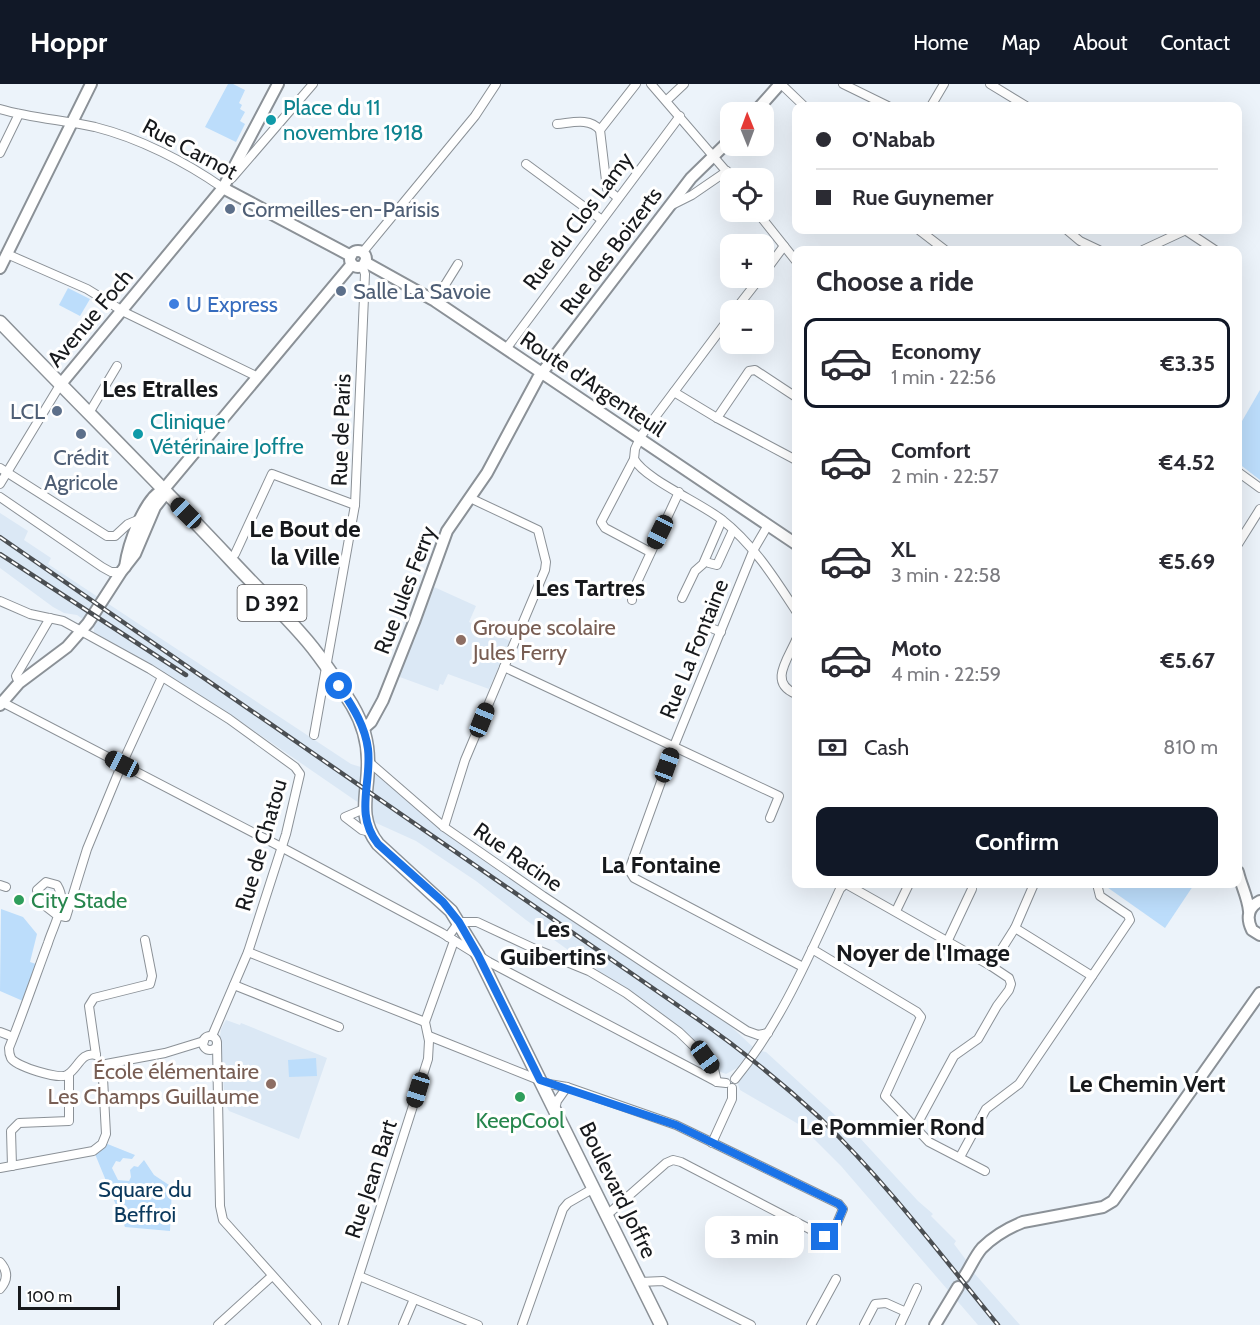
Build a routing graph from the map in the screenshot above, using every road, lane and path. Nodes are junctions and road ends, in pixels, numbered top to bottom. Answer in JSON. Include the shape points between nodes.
{"nodes":[{"id":1,"x":91,"y":84,"type":"edge"},
{"id":2,"x":279,"y":84,"type":"edge"},
{"id":3,"x":313,"y":84,"type":"edge"},
{"id":4,"x":496,"y":84,"type":"edge"},
{"id":5,"x":636,"y":84,"type":"edge"},
{"id":6,"x":651,"y":84,"type":"edge"},
{"id":7,"x":684,"y":84,"type":"edge"},
{"id":8,"x":781,"y":84,"type":"edge"},
{"id":9,"x":843,"y":84,"type":"edge"},
{"id":10,"x":944,"y":84,"type":"edge"},
{"id":11,"x":990,"y":84,"type":"edge"},
{"id":12,"x":667,"y":100,"type":"junction"},
{"id":13,"x":764,"y":102,"type":"edge"},
{"id":14,"x":800,"y":102,"type":"edge"},
{"id":15,"x":880,"y":102,"type":"edge"},
{"id":16,"x":933,"y":102,"type":"edge"},
{"id":17,"x":1019,"y":102,"type":"edge"},
{"id":18,"x":0,"y":109,"type":"edge"},
{"id":19,"x":19,"y":114,"type":"junction"},
{"id":20,"x":680,"y":116,"type":"junction"},
{"id":21,"x":72,"y":123,"type":"junction"},
{"id":22,"x":557,"y":124,"type":"dead end"},
{"id":23,"x":600,"y":130,"type":"junction"},
{"id":24,"x":720,"y":150,"type":"edge"},
{"id":25,"x":0,"y":153,"type":"edge"},
{"id":26,"x":714,"y":156,"type":"junction"},
{"id":27,"x":526,"y":164,"type":"dead end"},
{"id":28,"x":724,"y":168,"type":"edge"},
{"id":29,"x":720,"y":176,"type":"edge"},
{"id":30,"x":223,"y":188,"type":"junction"},
{"id":31,"x":618,"y":198,"type":"junction"},
{"id":32,"x":670,"y":206,"type":"junction"},
{"id":33,"x":602,"y":220,"type":"junction"},
{"id":34,"x":765,"y":222,"type":"edge"},
{"id":35,"x":924,"y":234,"type":"edge"},
{"id":36,"x":1072,"y":234,"type":"edge"},
{"id":37,"x":1177,"y":234,"type":"edge"},
{"id":38,"x":1191,"y":234,"type":"edge"},
{"id":39,"x":784,"y":246,"type":"junction"},
{"id":40,"x":940,"y":246,"type":"edge"},
{"id":41,"x":1091,"y":246,"type":"edge"},
{"id":42,"x":1151,"y":246,"type":"edge"},
{"id":43,"x":1209,"y":246,"type":"edge"},
{"id":44,"x":7,"y":254,"type":"junction"},
{"id":45,"x":792,"y":256,"type":"edge"},
{"id":46,"x":358,"y":260,"type":"junction"},
{"id":47,"x":774,"y":260,"type":"edge"},
{"id":48,"x":458,"y":264,"type":"dead end"},
{"id":49,"x":0,"y":267,"type":"edge"},
{"id":50,"x":752,"y":288,"type":"edge"},
{"id":51,"x":435,"y":300,"type":"junction"},
{"id":52,"x":743,"y":300,"type":"edge"},
{"id":53,"x":122,"y":310,"type":"junction"},
{"id":54,"x":0,"y":322,"type":"edge"},
{"id":55,"x":720,"y":330,"type":"edge"},
{"id":56,"x":506,"y":349,"type":"junction"},
{"id":57,"x":117,"y":366,"type":"dead end"},
{"id":58,"x":542,"y":373,"type":"junction"},
{"id":59,"x":258,"y":377,"type":"junction"},
{"id":60,"x":60,"y":385,"type":"junction"},
{"id":61,"x":674,"y":392,"type":"junction"},
{"id":62,"x":792,"y":395,"type":"edge"},
{"id":63,"x":89,"y":413,"type":"junction"},
{"id":64,"x":717,"y":418,"type":"junction"},
{"id":65,"x":640,"y":439,"type":"junction"},
{"id":66,"x":792,"y":458,"type":"edge"},
{"id":67,"x":634,"y":459,"type":"junction"},
{"id":68,"x":4,"y":470,"type":"edge"},
{"id":69,"x":1242,"y":475,"type":"edge"},
{"id":70,"x":0,"y":484,"type":"edge"},
{"id":71,"x":1260,"y":488,"type":"edge"},
{"id":72,"x":164,"y":489,"type":"junction"},
{"id":73,"x":679,"y":492,"type":"junction"},
{"id":74,"x":470,"y":498,"type":"junction"},
{"id":75,"x":2,"y":499,"type":"edge"},
{"id":76,"x":355,"y":505,"type":"junction"},
{"id":77,"x":1260,"y":509,"type":"edge"},
{"id":78,"x":141,"y":518,"type":"junction"},
{"id":79,"x":722,"y":520,"type":"junction"},
{"id":80,"x":768,"y":525,"type":"junction"},
{"id":81,"x":733,"y":530,"type":"junction"},
{"id":82,"x":1242,"y":538,"type":"edge"},
{"id":83,"x":792,"y":541,"type":"edge"},
{"id":84,"x":754,"y":549,"type":"junction"},
{"id":85,"x":650,"y":552,"type":"junction"},
{"id":86,"x":235,"y":554,"type":"dead end"},
{"id":87,"x":709,"y":563,"type":"dead end"},
{"id":88,"x":102,"y":567,"type":"junction"},
{"id":89,"x":123,"y":569,"type":"junction"},
{"id":90,"x":109,"y":591,"type":"junction"},
{"id":91,"x":682,"y":598,"type":"dead end"},
{"id":92,"x":632,"y":600,"type":"dead end"},
{"id":93,"x":0,"y":601,"type":"edge"},
{"id":94,"x":792,"y":605,"type":"edge"},
{"id":95,"x":50,"y":618,"type":"junction"},
{"id":96,"x":704,"y":625,"type":"dead end"},
{"id":97,"x":81,"y":631,"type":"junction"},
{"id":98,"x":721,"y":632,"type":"junction"},
{"id":99,"x":792,"y":649,"type":"edge"},
{"id":100,"x":326,"y":666,"type":"junction"},
{"id":101,"x":504,"y":667,"type":"junction"},
{"id":102,"x":162,"y":677,"type":"junction"},
{"id":103,"x":19,"y":683,"type":"junction"},
{"id":104,"x":792,"y":692,"type":"edge"},
{"id":105,"x":1,"y":703,"type":"edge"},
{"id":106,"x":363,"y":729,"type":"junction"},
{"id":107,"x":314,"y":735,"type":"dead end"},
{"id":108,"x":674,"y":747,"type":"junction"},
{"id":109,"x":122,"y":764,"type":"junction"},
{"id":110,"x":373,"y":766,"type":"junction"},
{"id":111,"x":364,"y":810,"type":"junction"},
{"id":112,"x":771,"y":818,"type":"dead end"},
{"id":113,"x":444,"y":827,"type":"junction"},
{"id":114,"x":370,"y":832,"type":"junction"},
{"id":115,"x":282,"y":847,"type":"junction"},
{"id":116,"x":1242,"y":878,"type":"edge"},
{"id":117,"x":841,"y":888,"type":"edge"},
{"id":118,"x":853,"y":888,"type":"edge"},
{"id":119,"x":907,"y":888,"type":"edge"},
{"id":120,"x":1032,"y":888,"type":"edge"},
{"id":121,"x":1098,"y":888,"type":"edge"},
{"id":122,"x":1241,"y":888,"type":"edge"},
{"id":123,"x":972,"y":889,"type":"dead end"},
{"id":124,"x":1260,"y":899,"type":"edge"},
{"id":125,"x":897,"y":911,"type":"junction"},
{"id":126,"x":1249,"y":911,"type":"junction"},
{"id":127,"x":459,"y":922,"type":"junction"},
{"id":128,"x":1014,"y":928,"type":"junction"},
{"id":129,"x":1260,"y":935,"type":"edge"},
{"id":130,"x":451,"y":939,"type":"junction"},
{"id":131,"x":145,"y":940,"type":"dead end"},
{"id":132,"x":948,"y":940,"type":"junction"},
{"id":133,"x":812,"y":950,"type":"junction"},
{"id":134,"x":248,"y":951,"type":"junction"},
{"id":135,"x":478,"y":955,"type":"junction"},
{"id":136,"x":992,"y":966,"type":"junction"},
{"id":137,"x":802,"y":967,"type":"junction"},
{"id":138,"x":1092,"y":975,"type":"junction"},
{"id":139,"x":234,"y":985,"type":"junction"},
{"id":140,"x":1260,"y":993,"type":"edge"},
{"id":141,"x":426,"y":1022,"type":"junction"},
{"id":142,"x":339,"y":1027,"type":"dead end"},
{"id":143,"x":768,"y":1034,"type":"junction"},
{"id":144,"x":212,"y":1036,"type":"junction"},
{"id":145,"x":429,"y":1036,"type":"junction"},
{"id":146,"x":204,"y":1041,"type":"junction"},
{"id":147,"x":217,"y":1045,"type":"junction"},
{"id":148,"x":96,"y":1055,"type":"junction"},
{"id":149,"x":106,"y":1064,"type":"junction"},
{"id":150,"x":69,"y":1074,"type":"junction"},
{"id":151,"x":540,"y":1080,"type":"junction"},
{"id":152,"x":725,"y":1084,"type":"junction"},
{"id":153,"x":567,"y":1087,"type":"junction"},
{"id":154,"x":555,"y":1109,"type":"junction"},
{"id":155,"x":915,"y":1128,"type":"junction"},
{"id":156,"x":712,"y":1143,"type":"junction"},
{"id":157,"x":960,"y":1157,"type":"junction"},
{"id":158,"x":12,"y":1166,"type":"junction"},
{"id":159,"x":0,"y":1168,"type":"edge"},
{"id":160,"x":985,"y":1171,"type":"dead end"},
{"id":161,"x":594,"y":1188,"type":"junction"},
{"id":162,"x":607,"y":1215,"type":"junction"},
{"id":163,"x":0,"y":1262,"type":"edge"},
{"id":164,"x":272,"y":1276,"type":"junction"},
{"id":165,"x":359,"y":1276,"type":"junction"},
{"id":166,"x":836,"y":1279,"type":"dead end"},
{"id":167,"x":640,"y":1282,"type":"junction"},
{"id":168,"x":917,"y":1288,"type":"dead end"},
{"id":169,"x":0,"y":1289,"type":"edge"},
{"id":170,"x":414,"y":1299,"type":"junction"},
{"id":171,"x":906,"y":1312,"type":"junction"},
{"id":172,"x":458,"y":1321,"type":"edge"},
{"id":173,"x":218,"y":1325,"type":"edge"},
{"id":174,"x":317,"y":1325,"type":"edge"},
{"id":175,"x":343,"y":1325,"type":"edge"},
{"id":176,"x":403,"y":1325,"type":"edge"},
{"id":177,"x":478,"y":1325,"type":"edge"},
{"id":178,"x":522,"y":1325,"type":"edge"},
{"id":179,"x":661,"y":1325,"type":"edge"},
{"id":180,"x":751,"y":1325,"type":"edge"},
{"id":181,"x":812,"y":1325,"type":"edge"},
{"id":182,"x":864,"y":1325,"type":"edge"},
{"id":183,"x":900,"y":1325,"type":"edge"},
{"id":184,"x":935,"y":1325,"type":"edge"}],
"edges":[{"from":1,"to":21,"type":"main road"},
{"from":2,"to":30,"type":"main road","name":"Avenue Foch"},
{"from":3,"to":30,"type":"street"},
{"from":4,"to":46,"type":"street","via":[[475,116]]},
{"from":5,"to":23,"type":"street"},
{"from":6,"to":12,"type":"street"},
{"from":7,"to":12,"type":"street"},
{"from":8,"to":13,"type":"main road"},
{"from":8,"to":14,"type":"street"},
{"from":9,"to":15,"type":"street"},
{"from":10,"to":16,"type":"street"},
{"from":11,"to":17,"type":"street"},
{"from":12,"to":20,"type":"street"},
{"from":18,"to":19,"type":"street","name":"Rue Carnot"},
{"from":19,"to":21,"type":"street","name":"Rue Carnot"},
{"from":19,"to":25,"type":"street"},
{"from":20,"to":26,"type":"street"},
{"from":20,"to":31,"type":"street","name":"Rue du Clos Lamy"},
{"from":21,"to":30,"type":"street","name":"Rue Carnot","via":[[127,138],[162,153]]},
{"from":21,"to":44,"type":"main road"},
{"from":22,"to":23,"type":"street","via":[[590,123]]},
{"from":23,"to":31,"type":"street","via":[[607,189]]},
{"from":24,"to":26,"type":"main road","name":"Rue des Boizerts"},
{"from":26,"to":28,"type":"street"},
{"from":26,"to":32,"type":"main road","name":"Rue des Boizerts"},
{"from":27,"to":33,"type":"street"},
{"from":29,"to":32,"type":"street"},
{"from":30,"to":46,"type":"main road","name":"Rue Carnot"},
{"from":30,"to":53,"type":"main road","name":"Avenue Foch"},
{"from":31,"to":33,"type":"street","name":"Rue du Clos Lamy"},
{"from":32,"to":58,"type":"main road","name":"Rue des Boizerts"},
{"from":33,"to":56,"type":"street","name":"Rue du Clos Lamy"},
{"from":34,"to":39,"type":"street"},
{"from":35,"to":40,"type":"street"},
{"from":36,"to":41,"type":"street"},
{"from":37,"to":42,"type":"street"},
{"from":38,"to":43,"type":"street"},
{"from":39,"to":45,"type":"street"},
{"from":39,"to":47,"type":"street"},
{"from":44,"to":49,"type":"main road"},
{"from":44,"to":53,"type":"street"},
{"from":46,"to":51,"type":"main road","name":"Route d'Argenteuil"},
{"from":46,"to":59,"type":"main road"},
{"from":46,"to":76,"type":"street","name":"Rue de Paris","via":[[365,274]]},
{"from":48,"to":51,"type":"street"},
{"from":50,"to":52,"type":"street"},
{"from":51,"to":56,"type":"main road","name":"Route d'Argenteuil"},
{"from":53,"to":59,"type":"street"},
{"from":53,"to":60,"type":"main road","name":"Avenue Foch"},
{"from":54,"to":60,"type":"main road","number":"D 392"},
{"from":55,"to":61,"type":"street"},
{"from":56,"to":58,"type":"main road","name":"Route d'Argenteuil"},
{"from":57,"to":63,"type":"street"},
{"from":58,"to":65,"type":"main road","name":"Route d'Argenteuil"},
{"from":58,"to":74,"type":"main road","name":"Rue Jules Ferry"},
{"from":59,"to":72,"type":"main road"},
{"from":60,"to":63,"type":"main road","name":"Boulevard Joffre","number":"D 392"},
{"from":60,"to":68,"type":"street","name":"Avenue Foch"},
{"from":61,"to":64,"type":"street"},
{"from":61,"to":65,"type":"street"},
{"from":62,"to":64,"type":"street","via":[[755,370],[749,371]]},
{"from":63,"to":72,"type":"main road","name":"Boulevard Joffre","number":"D 392"},
{"from":64,"to":66,"type":"street"},
{"from":65,"to":67,"type":"street"},
{"from":65,"to":80,"type":"main road","name":"Route d'Argenteuil"},
{"from":67,"to":73,"type":"street","via":[[645,473]]},
{"from":67,"to":85,"type":"street","via":[[601,522],[605,528]]},
{"from":68,"to":70,"type":"street","name":"Avenue Foch"},
{"from":68,"to":78,"type":"street","via":[[107,536],[115,536]]},
{"from":69,"to":71,"type":"street"},
{"from":72,"to":78,"type":"main road","via":[[151,499]]},
{"from":72,"to":89,"type":"main road","via":[[135,554]]},
{"from":72,"to":100,"type":"main road","name":"Boulevard Joffre","number":"D 392","via":[[303,636]]},
{"from":73,"to":79,"type":"street"},
{"from":73,"to":85,"type":"street"},
{"from":74,"to":101,"type":"street","via":[[532,526],[541,537],[545,570]]},
{"from":74,"to":106,"type":"main road","name":"Rue Jules Ferry","via":[[444,536],[383,700]]},
{"from":75,"to":88,"type":"street"},
{"from":76,"to":86,"type":"street","via":[[272,474]]},
{"from":76,"to":100,"type":"street","name":"Rue de Paris"},
{"from":77,"to":82,"type":"street"},
{"from":78,"to":89,"type":"main road"},
{"from":79,"to":81,"type":"street"},
{"from":79,"to":91,"type":"street","via":[[703,564],[695,571]]},
{"from":80,"to":83,"type":"main road","name":"Route d'Argenteuil"},
{"from":80,"to":84,"type":"street","name":"Rue La Fontaine"},
{"from":81,"to":84,"type":"street"},
{"from":81,"to":87,"type":"street","via":[[717,565]]},
{"from":84,"to":94,"type":"street"},
{"from":84,"to":98,"type":"street","name":"Rue La Fontaine"},
{"from":85,"to":92,"type":"street"},
{"from":88,"to":89,"type":"street","via":[[111,572]]},
{"from":88,"to":90,"type":"street"},
{"from":89,"to":90,"type":"main road"},
{"from":90,"to":97,"type":"main road"},
{"from":93,"to":95,"type":"street","name":"Rue de Chatou"},
{"from":95,"to":97,"type":"street","name":"Rue de Chatou"},
{"from":95,"to":103,"type":"street","via":[[16,676]]},
{"from":96,"to":98,"type":"street"},
{"from":97,"to":102,"type":"street","name":"Rue de Chatou"},
{"from":97,"to":103,"type":"main road"},
{"from":98,"to":108,"type":"street","name":"Rue La Fontaine"},
{"from":99,"to":104,"type":"street","via":[[781,674],[782,683]]},
{"from":100,"to":106,"type":"main road","name":"Boulevard Joffre","number":"D 392"},
{"from":100,"to":107,"type":"street","name":"Rue de Paris"},
{"from":101,"to":108,"type":"street"},
{"from":101,"to":113,"type":"street","via":[[465,760]]},
{"from":102,"to":109,"type":"street"},
{"from":102,"to":115,"type":"street","name":"Rue de Chatou","via":[[229,719],[298,770],[300,777]]},
{"from":103,"to":105,"type":"main road"},
{"from":105,"to":109,"type":"street"},
{"from":106,"to":110,"type":"main road","name":"Boulevard Joffre","number":"D 392"},
{"from":108,"to":112,"type":"street","via":[[779,796]]},
{"from":108,"to":137,"type":"street","name":"Rue La Fontaine","via":[[630,874]]},
{"from":109,"to":115,"type":"street"},
{"from":109,"to":150,"type":"street","via":[[87,849],[66,917],[57,915],[9,1048],[16,1063],[57,1077]]},
{"from":110,"to":111,"type":"main road","name":"Boulevard Joffre","number":"D 392"},
{"from":110,"to":113,"type":"street","name":"Rue Racine"},
{"from":111,"to":114,"type":"main road","name":"Boulevard Joffre","number":"D 392"},
{"from":111,"to":114,"type":"street","via":[[345,817]]},
{"from":113,"to":143,"type":"street","name":"Rue Racine","via":[[747,1031]]},
{"from":114,"to":127,"type":"main road","name":"Boulevard Joffre","number":"D 392"},
{"from":115,"to":130,"type":"street"},
{"from":115,"to":134,"type":"street","name":"Rue de Chatou"},
{"from":116,"to":124,"type":"main road"},
{"from":117,"to":133,"type":"street"},
{"from":118,"to":125,"type":"street"},
{"from":119,"to":125,"type":"street"},
{"from":120,"to":128,"type":"street"},
{"from":121,"to":138,"type":"street","via":[[1100,896],[1130,920]]},
{"from":122,"to":126,"type":"main road"},
{"from":123,"to":132,"type":"street"},
{"from":124,"to":126,"type":"main road"},
{"from":125,"to":132,"type":"street"},
{"from":126,"to":129,"type":"main road","via":[[1252,930]]},
{"from":127,"to":130,"type":"street"},
{"from":127,"to":135,"type":"main road","name":"Boulevard Joffre","number":"D 392"},
{"from":127,"to":152,"type":"street","via":[[477,922],[605,979],[679,1032]]},
{"from":128,"to":136,"type":"street"},
{"from":128,"to":138,"type":"street"},
{"from":130,"to":135,"type":"street"},
{"from":130,"to":141,"type":"street"},
{"from":131,"to":148,"type":"street","via":[[150,984],[94,998],[89,1006]]},
{"from":132,"to":136,"type":"street"},
{"from":133,"to":137,"type":"street"},
{"from":133,"to":155,"type":"street","via":[[921,1017],[885,1096]]},
{"from":134,"to":139,"type":"street","name":"Rue de Chatou"},
{"from":134,"to":141,"type":"street"},
{"from":135,"to":151,"type":"main road","name":"Boulevard Joffre","number":"D 392"},
{"from":135,"to":152,"type":"street"},
{"from":136,"to":155,"type":"street","via":[[1009,978],[1010,990],[978,1040],[954,1056]]},
{"from":137,"to":143,"type":"street"},
{"from":138,"to":157,"type":"street","via":[[1019,1084],[986,1109]]},
{"from":139,"to":142,"type":"street"},
{"from":139,"to":144,"type":"street","name":"Rue de Chatou"},
{"from":140,"to":184,"type":"main road","via":[[1113,1201],[1103,1207],[1023,1222],[999,1234],[981,1249]]},
{"from":141,"to":145,"type":"street","name":"Rue Jean Bart"},
{"from":143,"to":152,"type":"street","via":[[735,1079],[736,1084]]},
{"from":144,"to":146,"type":"street"},
{"from":144,"to":147,"type":"street"},
{"from":145,"to":151,"type":"street"},
{"from":145,"to":165,"type":"street","name":"Rue Jean Bart","via":[[426,1067]]},
{"from":146,"to":147,"type":"street","via":[[209,1050]]},
{"from":146,"to":149,"type":"street"},
{"from":147,"to":164,"type":"street","via":[[221,1214]]},
{"from":148,"to":149,"type":"street"},
{"from":148,"to":150,"type":"street","via":[[82,1058]]},
{"from":149,"to":158,"type":"street","via":[[102,1078],[106,1134],[102,1144],[93,1151]]},
{"from":150,"to":158,"type":"street","via":[[69,1121],[19,1123],[11,1131]]},
{"from":151,"to":153,"type":"street"},
{"from":151,"to":154,"type":"main road","name":"Boulevard Joffre","number":"D 392"},
{"from":152,"to":156,"type":"street","via":[[732,1099]]},
{"from":153,"to":154,"type":"street"},
{"from":153,"to":156,"type":"street","via":[[676,1125]]},
{"from":154,"to":161,"type":"main road","name":"Boulevard Joffre","number":"D 392"},
{"from":155,"to":157,"type":"street","via":[[929,1142]]},
{"from":156,"to":162,"type":"street","via":[[839,1204],[843,1209],[832,1235],[825,1237],[673,1160]]},
{"from":157,"to":160,"type":"street"},
{"from":158,"to":159,"type":"street"},
{"from":161,"to":162,"type":"main road","name":"Boulevard Joffre","number":"D 392"},
{"from":161,"to":178,"type":"street","via":[[563,1209]]},
{"from":162,"to":167,"type":"main road","name":"Boulevard Joffre","number":"D 392"},
{"from":163,"to":169,"type":"street","via":[[6,1279]]},
{"from":164,"to":173,"type":"street"},
{"from":164,"to":174,"type":"street"},
{"from":165,"to":170,"type":"street"},
{"from":165,"to":175,"type":"street","name":"Rue Jean Bart"},
{"from":166,"to":181,"type":"street"},
{"from":167,"to":179,"type":"main road","name":"Boulevard Joffre","number":"D 392"},
{"from":167,"to":180,"type":"street","via":[[663,1281]]},
{"from":168,"to":171,"type":"street"},
{"from":170,"to":172,"type":"street"},
{"from":170,"to":176,"type":"street"},
{"from":171,"to":182,"type":"street","via":[[886,1303],[875,1304]]},
{"from":171,"to":183,"type":"street"},
{"from":172,"to":177,"type":"street"}]}
